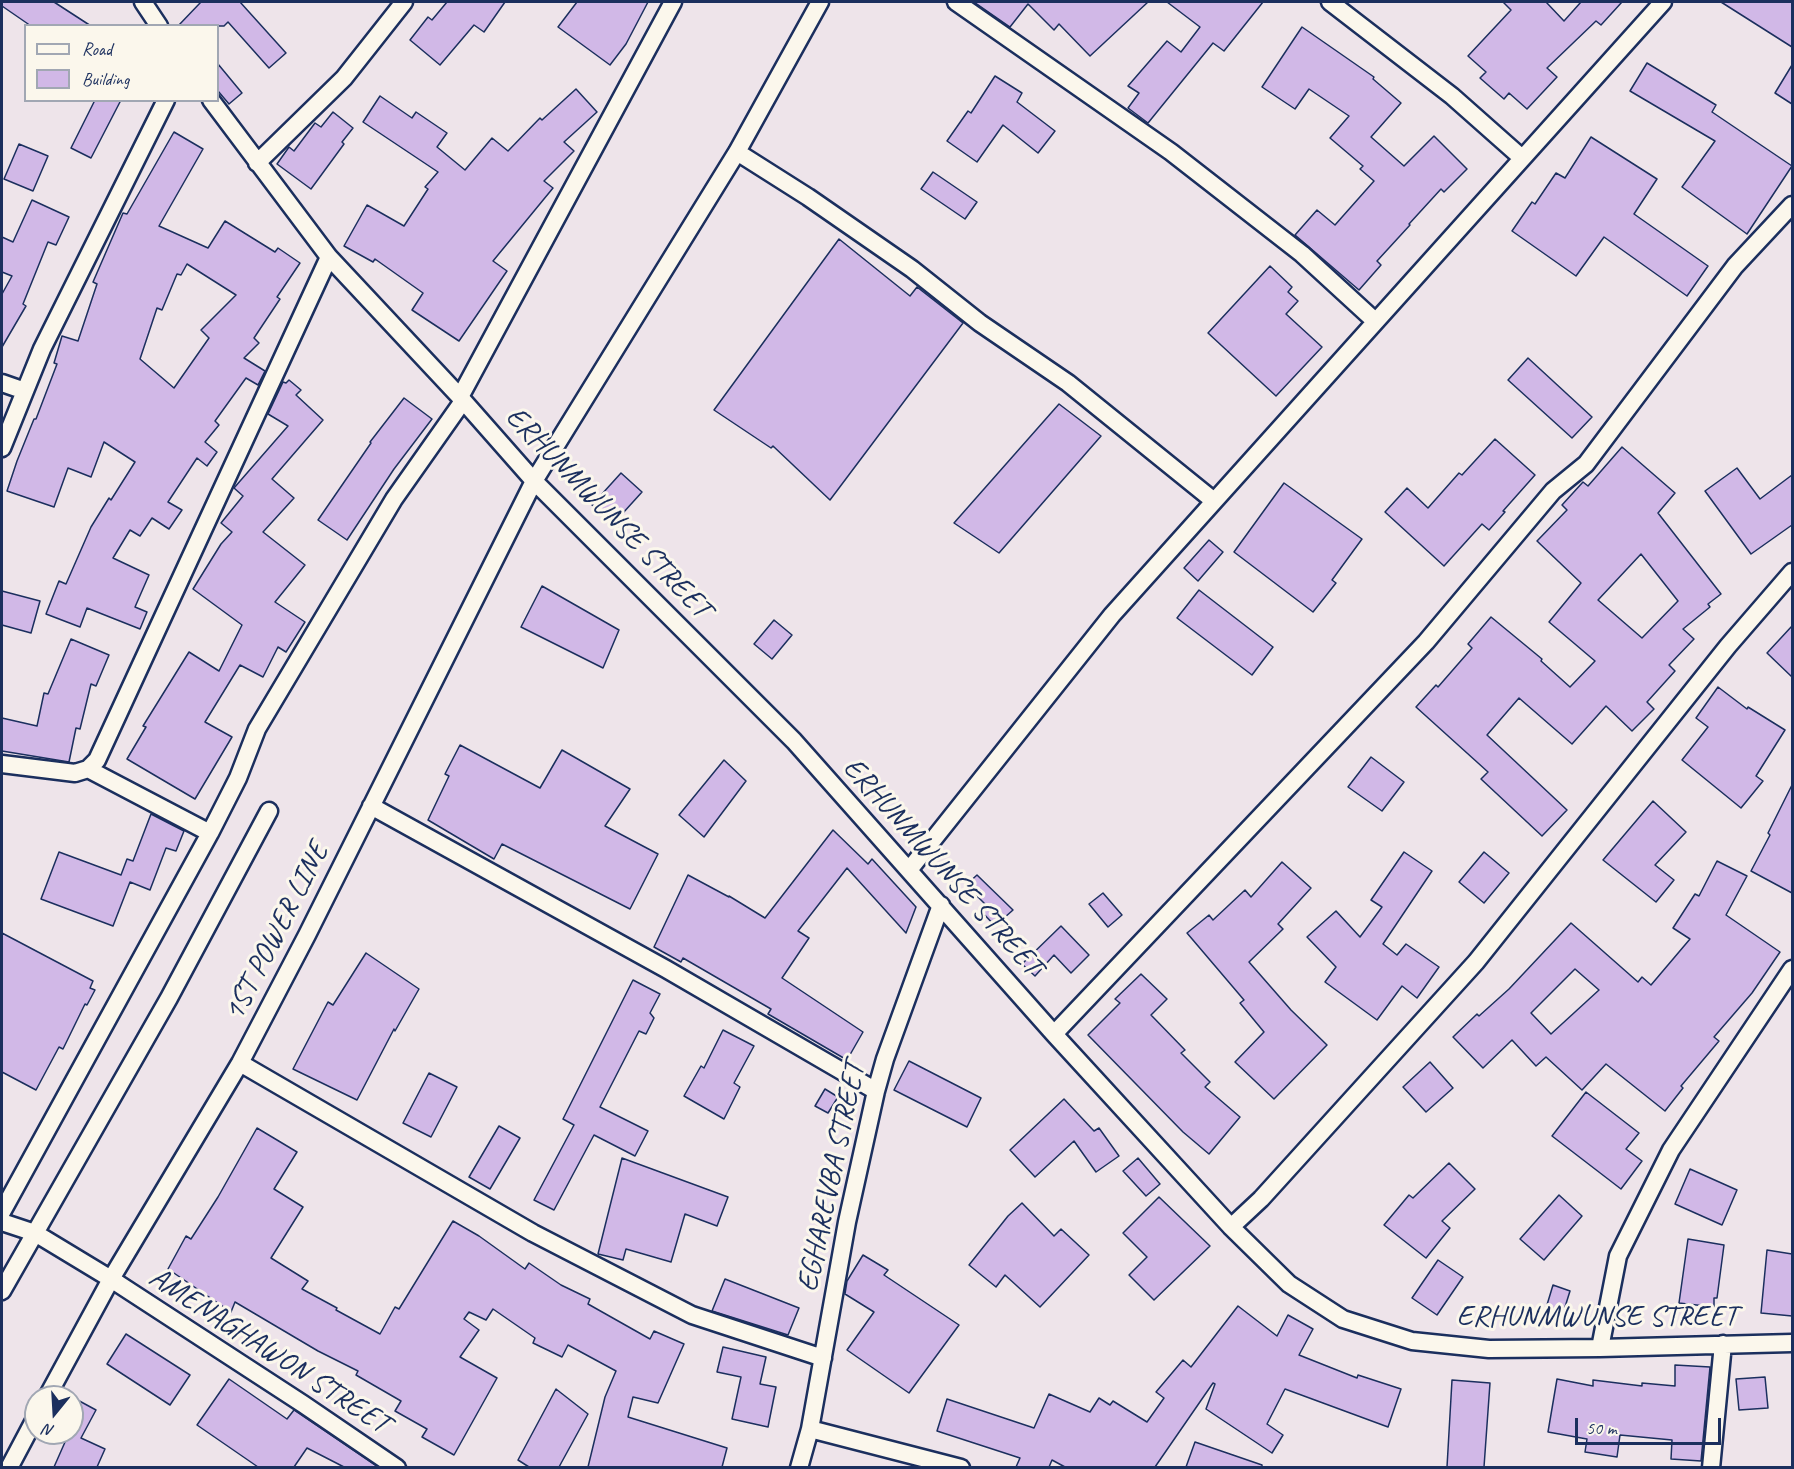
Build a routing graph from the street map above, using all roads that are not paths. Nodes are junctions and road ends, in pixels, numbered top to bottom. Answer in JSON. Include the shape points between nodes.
{"nodes":[{"id":1,"x":143,"y":2,"type":"edge"},
{"id":2,"x":404,"y":2,"type":"edge"},
{"id":3,"x":673,"y":2,"type":"edge"},
{"id":4,"x":820,"y":2,"type":"edge"},
{"id":5,"x":956,"y":2,"type":"edge"},
{"id":6,"x":1330,"y":2,"type":"edge"},
{"id":7,"x":1663,"y":2,"type":"edge"},
{"id":8,"x":158,"y":24,"type":"edge"},
{"id":9,"x":165,"y":102,"type":"edge"},
{"id":10,"x":212,"y":102,"type":"edge"},
{"id":11,"x":737,"y":152,"type":"junction"},
{"id":12,"x":1522,"y":158,"type":"junction"},
{"id":13,"x":257,"y":163,"type":"junction"},
{"id":14,"x":1792,"y":205,"type":"edge"},
{"id":15,"x":329,"y":257,"type":"junction"},
{"id":16,"x":1375,"y":321,"type":"junction"},
{"id":17,"x":2,"y":383,"type":"edge"},
{"id":18,"x":25,"y":391,"type":"junction"},
{"id":19,"x":461,"y":399,"type":"junction"},
{"id":20,"x":2,"y":448,"type":"edge"},
{"id":21,"x":534,"y":481,"type":"junction"},
{"id":22,"x":1214,"y":501,"type":"junction"},
{"id":23,"x":1792,"y":572,"type":"edge"},
{"id":24,"x":2,"y":764,"type":"edge"},
{"id":25,"x":88,"y":768,"type":"junction"},
{"id":26,"x":371,"y":806,"type":"junction"},
{"id":27,"x":269,"y":811,"type":"dead end"},
{"id":28,"x":210,"y":833,"type":"junction"},
{"id":29,"x":909,"y":870,"type":"junction"},
{"id":30,"x":941,"y":905,"type":"junction"},
{"id":31,"x":1792,"y":969,"type":"edge"},
{"id":32,"x":1054,"y":1034,"type":"junction"},
{"id":33,"x":240,"y":1063,"type":"junction"},
{"id":34,"x":876,"y":1091,"type":"junction"},
{"id":35,"x":2,"y":1212,"type":"edge"},
{"id":36,"x":2,"y":1222,"type":"edge"},
{"id":37,"x":1231,"y":1227,"type":"junction"},
{"id":38,"x":35,"y":1233,"type":"junction"},
{"id":39,"x":111,"y":1279,"type":"junction"},
{"id":40,"x":2,"y":1291,"type":"edge"},
{"id":41,"x":1792,"y":1342,"type":"edge"},
{"id":42,"x":1723,"y":1344,"type":"junction"},
{"id":43,"x":1600,"y":1348,"type":"junction"},
{"id":44,"x":823,"y":1358,"type":"junction"},
{"id":45,"x":54,"y":1385,"type":"edge"},
{"id":46,"x":810,"y":1429,"type":"junction"},
{"id":47,"x":24,"y":1439,"type":"edge"},
{"id":48,"x":9,"y":1467,"type":"edge"},
{"id":49,"x":397,"y":1467,"type":"edge"},
{"id":50,"x":799,"y":1467,"type":"edge"},
{"id":51,"x":961,"y":1467,"type":"edge"},
{"id":52,"x":1711,"y":1467,"type":"edge"}],
"edges":[{"from":1,"to":8,"type":"street"},
{"from":2,"to":13,"type":"street","via":[[344,78]]},
{"from":3,"to":19,"type":"street"},
{"from":4,"to":11,"type":"street","name":"1ST POWER LINE"},
{"from":5,"to":16,"type":"street","via":[[1171,152],[1302,254]]},
{"from":6,"to":12,"type":"street","via":[[1452,96]]},
{"from":7,"to":12,"type":"street"},
{"from":9,"to":18,"type":"street"},
{"from":10,"to":13,"type":"street","name":"ERHUNMWUNSE STREET"},
{"from":11,"to":21,"type":"street","name":"1ST POWER LINE"},
{"from":11,"to":22,"type":"street","via":[[808,196],[1068,383]]},
{"from":12,"to":16,"type":"street"},
{"from":13,"to":15,"type":"street","name":"ERHUNMWUNSE STREET"},
{"from":14,"to":32,"type":"street","via":[[1735,266],[1586,464],[1553,491],[1426,642]]},
{"from":15,"to":19,"type":"street","name":"ERHUNMWUNSE STREET"},
{"from":15,"to":25,"type":"street","via":[[97,760]]},
{"from":16,"to":22,"type":"street"},
{"from":17,"to":18,"type":"street"},
{"from":18,"to":20,"type":"street"},
{"from":19,"to":21,"type":"street","name":"ERHUNMWUNSE STREET"},
{"from":19,"to":28,"type":"street","via":[[394,500],[257,729]]},
{"from":21,"to":26,"type":"street","name":"1ST POWER LINE"},
{"from":21,"to":29,"type":"street","name":"ERHUNMWUNSE STREET","via":[[794,741]]},
{"from":22,"to":29,"type":"street","via":[[1112,615]]},
{"from":23,"to":37,"type":"street","via":[[1728,646],[1476,962],[1261,1199]]},
{"from":24,"to":25,"type":"street","via":[[75,773]]},
{"from":25,"to":28,"type":"street"},
{"from":26,"to":33,"type":"street","name":"1ST POWER LINE"},
{"from":26,"to":34,"type":"street","via":[[666,969]]},
{"from":27,"to":38,"type":"street","via":[[169,998]]},
{"from":28,"to":35,"type":"street"},
{"from":29,"to":30,"type":"street","name":"ERHUNMWUNSE STREET"},
{"from":30,"to":32,"type":"street","name":"ERHUNMWUNSE STREET"},
{"from":30,"to":34,"type":"street","name":"EGHAREVBA STREET"},
{"from":31,"to":43,"type":"street","via":[[1671,1150],[1618,1256]]},
{"from":32,"to":37,"type":"street","name":"ERHUNMWUNSE STREET"},
{"from":33,"to":39,"type":"street","name":"1ST POWER LINE"},
{"from":33,"to":44,"type":"street","via":[[533,1233],[692,1315]]},
{"from":34,"to":44,"type":"street","name":"EGHAREVBA STREET"},
{"from":36,"to":38,"type":"street","name":"AMENAGHAWON STREET"},
{"from":37,"to":43,"type":"street","name":"ERHUNMWUNSE STREET","via":[[1289,1284],[1343,1319],[1412,1341],[1489,1349]]},
{"from":38,"to":39,"type":"street","name":"AMENAGHAWON STREET"},
{"from":38,"to":40,"type":"street"},
{"from":39,"to":45,"type":"street","name":"1ST POWER LINE"},
{"from":39,"to":49,"type":"street","name":"AMENAGHAWON STREET"},
{"from":41,"to":42,"type":"street","name":"ERHUNMWUNSE STREET"},
{"from":42,"to":43,"type":"street","name":"ERHUNMWUNSE STREET"},
{"from":42,"to":52,"type":"street"},
{"from":44,"to":46,"type":"street","name":"EGHAREVBA STREET"},
{"from":46,"to":50,"type":"street","name":"EGHAREVBA STREET"},
{"from":46,"to":51,"type":"street"},
{"from":47,"to":48,"type":"street"}]}
